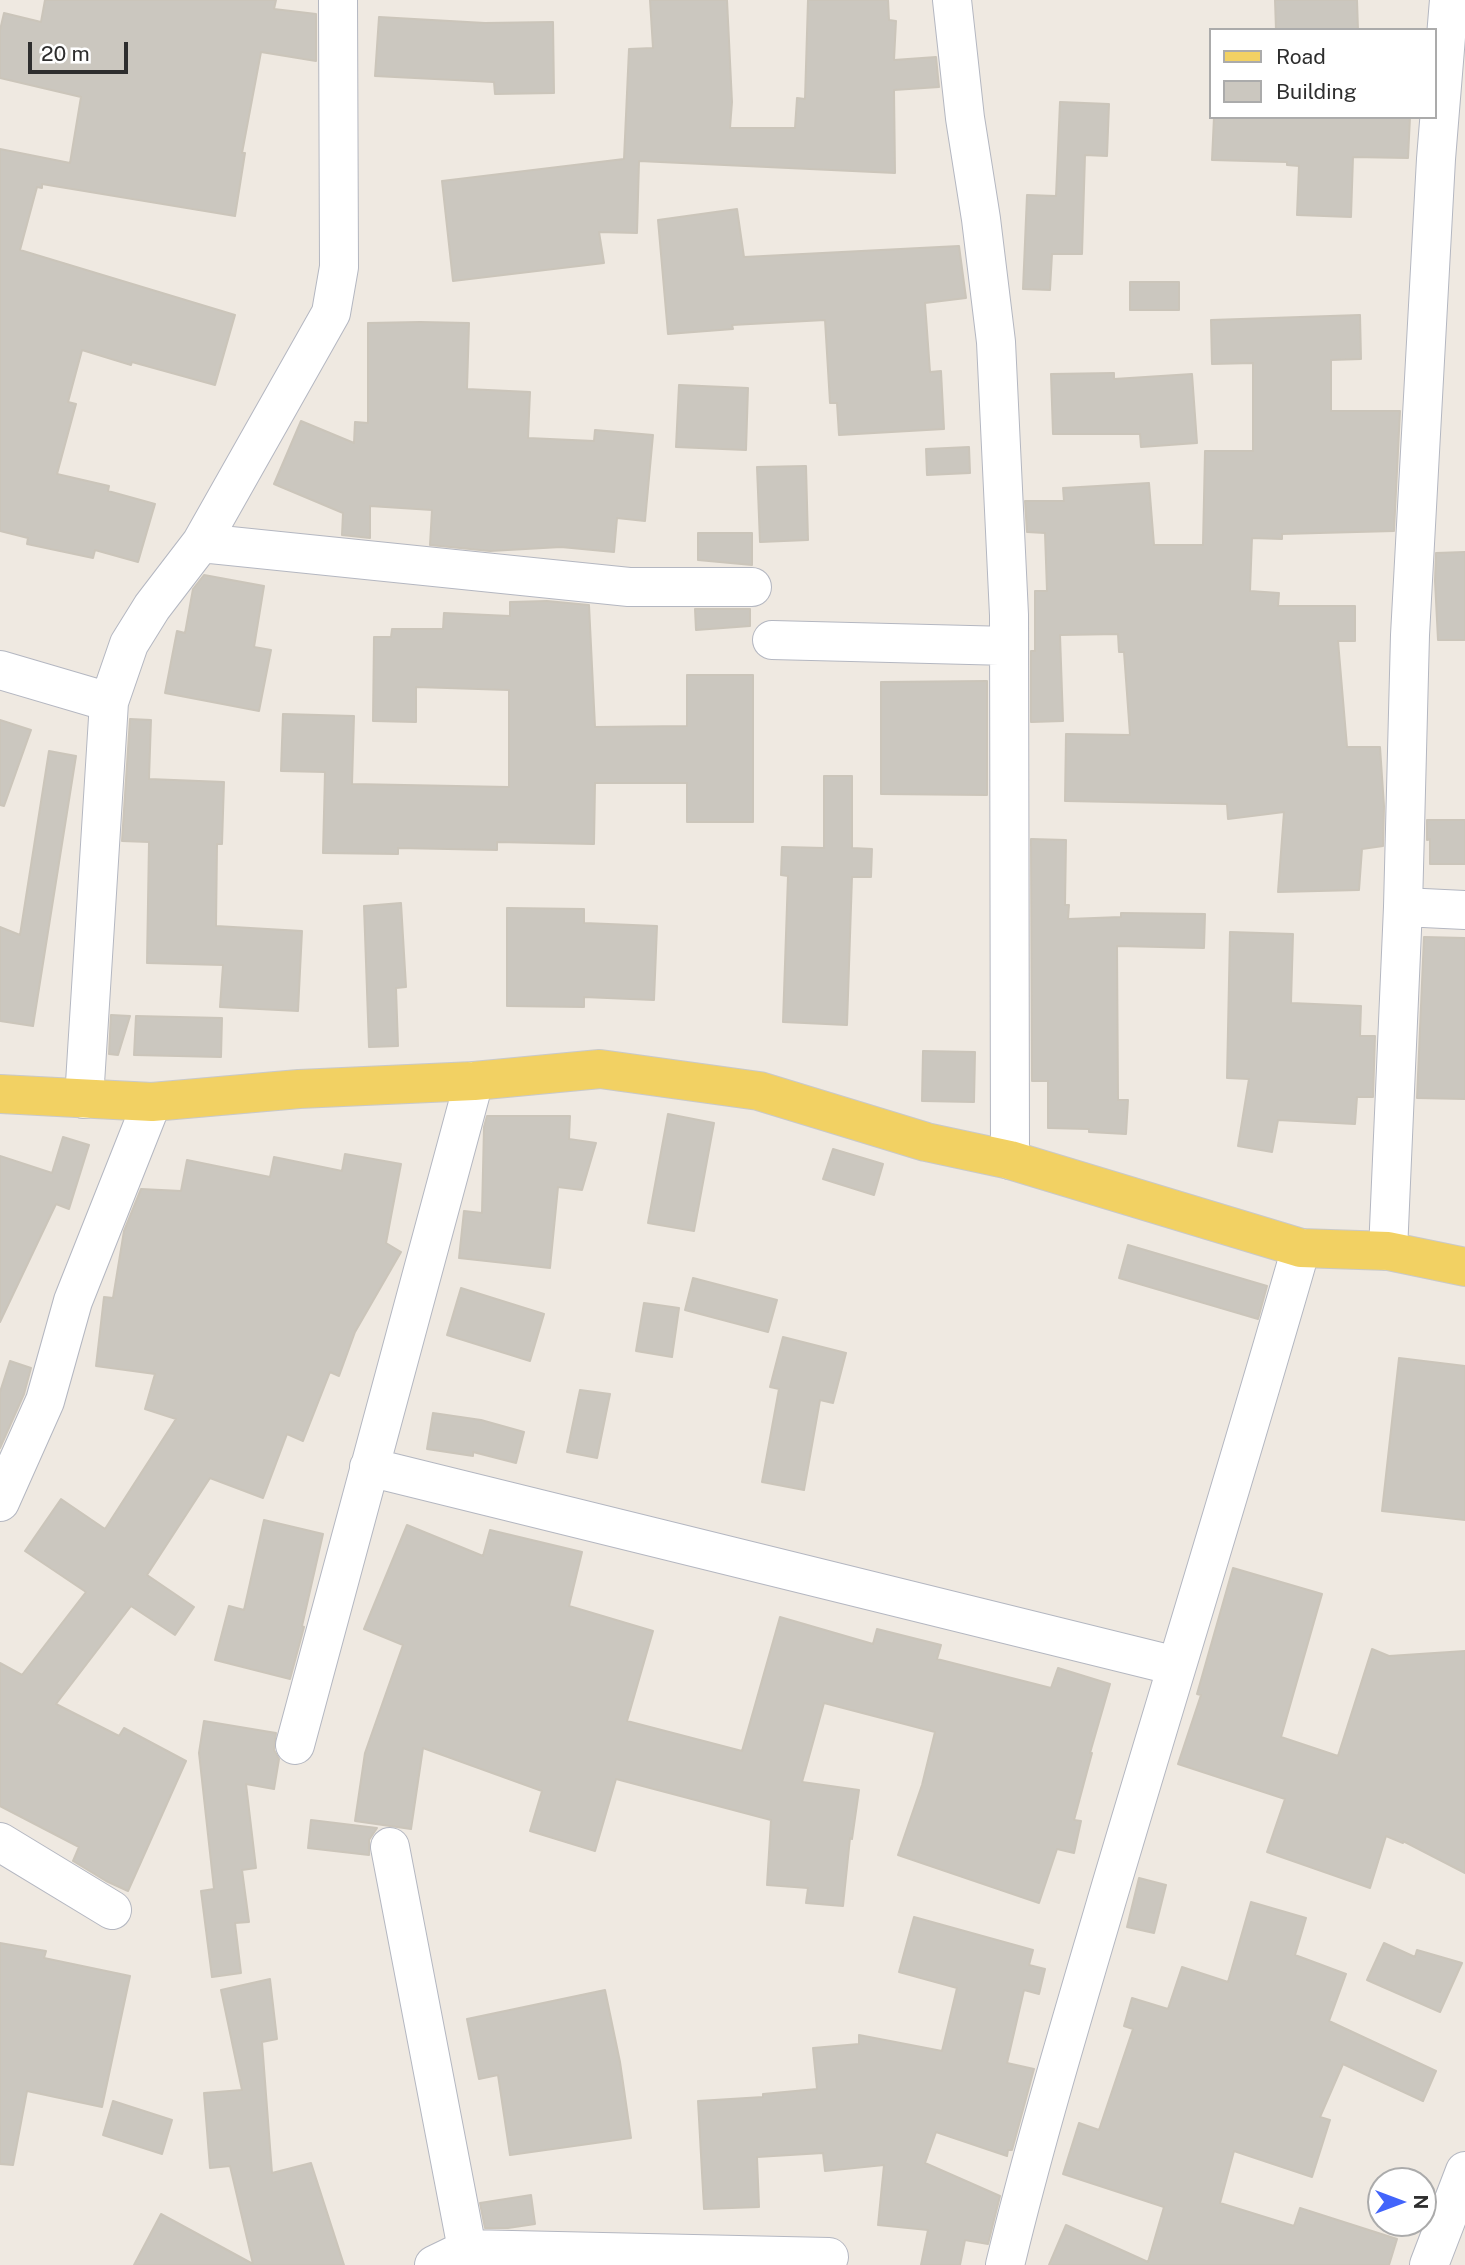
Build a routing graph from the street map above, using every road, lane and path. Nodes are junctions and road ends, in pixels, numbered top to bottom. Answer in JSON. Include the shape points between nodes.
{"nodes":[{"id":1,"x":338,"y":0,"type":"edge"},
{"id":2,"x":952,"y":0,"type":"edge"},
{"id":3,"x":1450,"y":0,"type":"edge"},
{"id":4,"x":201,"y":543,"type":"junction"},
{"id":5,"x":752,"y":587,"type":"dead end"},
{"id":6,"x":772,"y":640,"type":"dead end"},
{"id":7,"x":1009,"y":646,"type":"junction"},
{"id":8,"x":0,"y":670,"type":"edge"},
{"id":9,"x":109,"y":702,"type":"junction"},
{"id":10,"x":1403,"y":907,"type":"junction"},
{"id":11,"x":1465,"y":910,"type":"edge"},
{"id":12,"x":474,"y":1081,"type":"junction"},
{"id":13,"x":0,"y":1094,"type":"edge"},
{"id":14,"x":84,"y":1098,"type":"junction"},
{"id":15,"x":152,"y":1102,"type":"junction"},
{"id":16,"x":1010,"y":1160,"type":"junction"},
{"id":17,"x":1301,"y":1248,"type":"junction"},
{"id":18,"x":1388,"y":1251,"type":"junction"},
{"id":19,"x":1465,"y":1267,"type":"edge"},
{"id":20,"x":369,"y":1467,"type":"junction"},
{"id":21,"x":0,"y":1502,"type":"edge"},
{"id":22,"x":1176,"y":1666,"type":"junction"},
{"id":23,"x":295,"y":1745,"type":"dead end"},
{"id":24,"x":0,"y":1842,"type":"edge"},
{"id":25,"x":390,"y":1847,"type":"dead end"},
{"id":26,"x":112,"y":1909,"type":"dead end"},
{"id":27,"x":1465,"y":2171,"type":"edge"},
{"id":28,"x":451,"y":2257,"type":"edge"},
{"id":29,"x":829,"y":2257,"type":"dead end"},
{"id":30,"x":1005,"y":2265,"type":"edge"},
{"id":31,"x":1429,"y":2265,"type":"edge"}],
"edges":[{"from":1,"to":4,"type":"street","via":[[339,267],[331,313]]},
{"from":2,"to":7,"type":"street","via":[[996,342]]},
{"from":3,"to":10,"type":"street","via":[[1420,435]]},
{"from":4,"to":5,"type":"street","via":[[629,587]]},
{"from":4,"to":9,"type":"street","via":[[129,644]]},
{"from":6,"to":7,"type":"street"},
{"from":7,"to":16,"type":"street"},
{"from":8,"to":9,"type":"street"},
{"from":9,"to":14,"type":"street"},
{"from":10,"to":11,"type":"street"},
{"from":10,"to":18,"type":"street"},
{"from":12,"to":15,"type":"main road","via":[[299,1088]]},
{"from":12,"to":16,"type":"main road","via":[[600,1069],[759,1091],[926,1142]]},
{"from":12,"to":20,"type":"street"},
{"from":13,"to":14,"type":"main road"},
{"from":14,"to":15,"type":"main road"},
{"from":15,"to":21,"type":"street","via":[[73,1301],[45,1401]]},
{"from":16,"to":17,"type":"main road"},
{"from":17,"to":18,"type":"main road"},
{"from":17,"to":22,"type":"street"},
{"from":18,"to":19,"type":"main road"},
{"from":20,"to":22,"type":"street"},
{"from":20,"to":23,"type":"street"},
{"from":22,"to":30,"type":"street","via":[[1031,2158]]},
{"from":24,"to":26,"type":"street"},
{"from":25,"to":28,"type":"street"},
{"from":27,"to":31,"type":"street"},
{"from":28,"to":29,"type":"street"}]}
